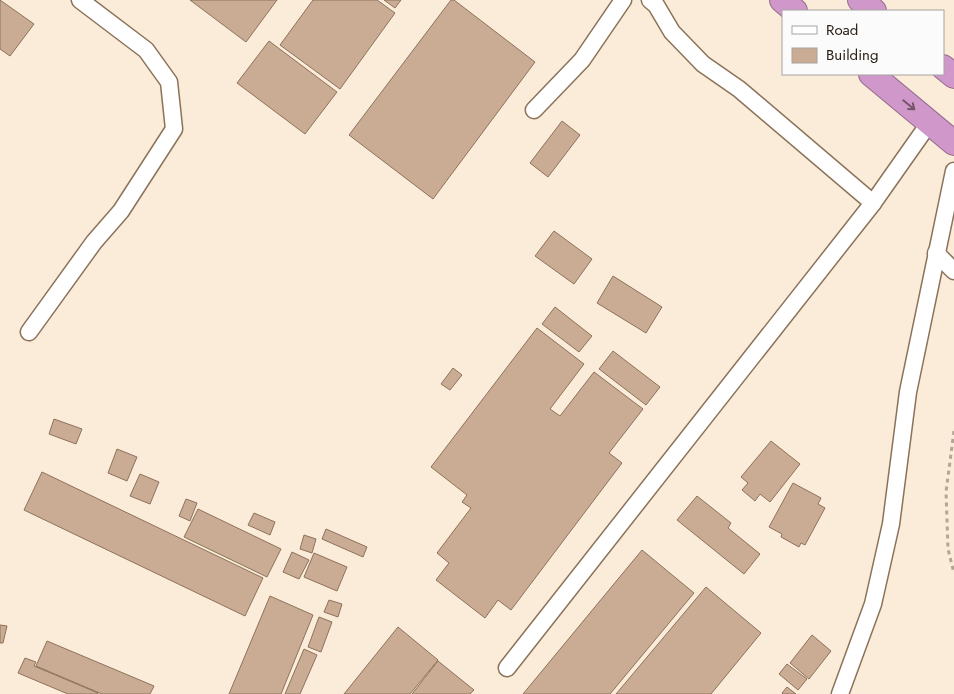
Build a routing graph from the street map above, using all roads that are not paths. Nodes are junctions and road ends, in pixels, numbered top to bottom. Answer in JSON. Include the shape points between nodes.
{"nodes":[{"id":1,"x":80,"y":0,"type":"edge"},
{"id":2,"x":623,"y":0,"type":"edge"},
{"id":3,"x":650,"y":0,"type":"edge"},
{"id":4,"x":782,"y":0,"type":"edge"},
{"id":5,"x":860,"y":0,"type":"edge"},
{"id":6,"x":794,"y":10,"type":"edge"},
{"id":7,"x":873,"y":10,"type":"edge"},
{"id":8,"x":944,"y":68,"type":"edge"},
{"id":9,"x":872,"y":75,"type":"edge"},
{"id":10,"x":954,"y":76,"type":"edge"},
{"id":11,"x":534,"y":110,"type":"dead end"},
{"id":12,"x":930,"y":122,"type":"junction"},
{"id":13,"x":954,"y":143,"type":"edge"},
{"id":14,"x":954,"y":173,"type":"edge"},
{"id":15,"x":873,"y":203,"type":"junction"},
{"id":16,"x":936,"y":253,"type":"junction"},
{"id":17,"x":954,"y":271,"type":"edge"},
{"id":18,"x":29,"y":332,"type":"dead end"},
{"id":19,"x":507,"y":668,"type":"dead end"},
{"id":20,"x":840,"y":694,"type":"edge"}],
"edges":[{"from":1,"to":18,"type":"street","via":[[146,50],[169,82],[174,130],[121,210]]},
{"from":2,"to":11,"type":"street","via":[[582,60]]},
{"from":3,"to":15,"type":"street","via":[[672,32],[704,64]]},
{"from":4,"to":6,"type":"highway"},
{"from":5,"to":7,"type":"highway"},
{"from":8,"to":10,"type":"highway"},
{"from":9,"to":12,"type":"highway","one_way":true},
{"from":12,"to":13,"type":"highway"},
{"from":12,"to":15,"type":"street"},
{"from":14,"to":16,"type":"street"},
{"from":15,"to":19,"type":"street"},
{"from":16,"to":17,"type":"street"},
{"from":16,"to":20,"type":"street","via":[[908,392],[891,524],[873,604]]}]}
